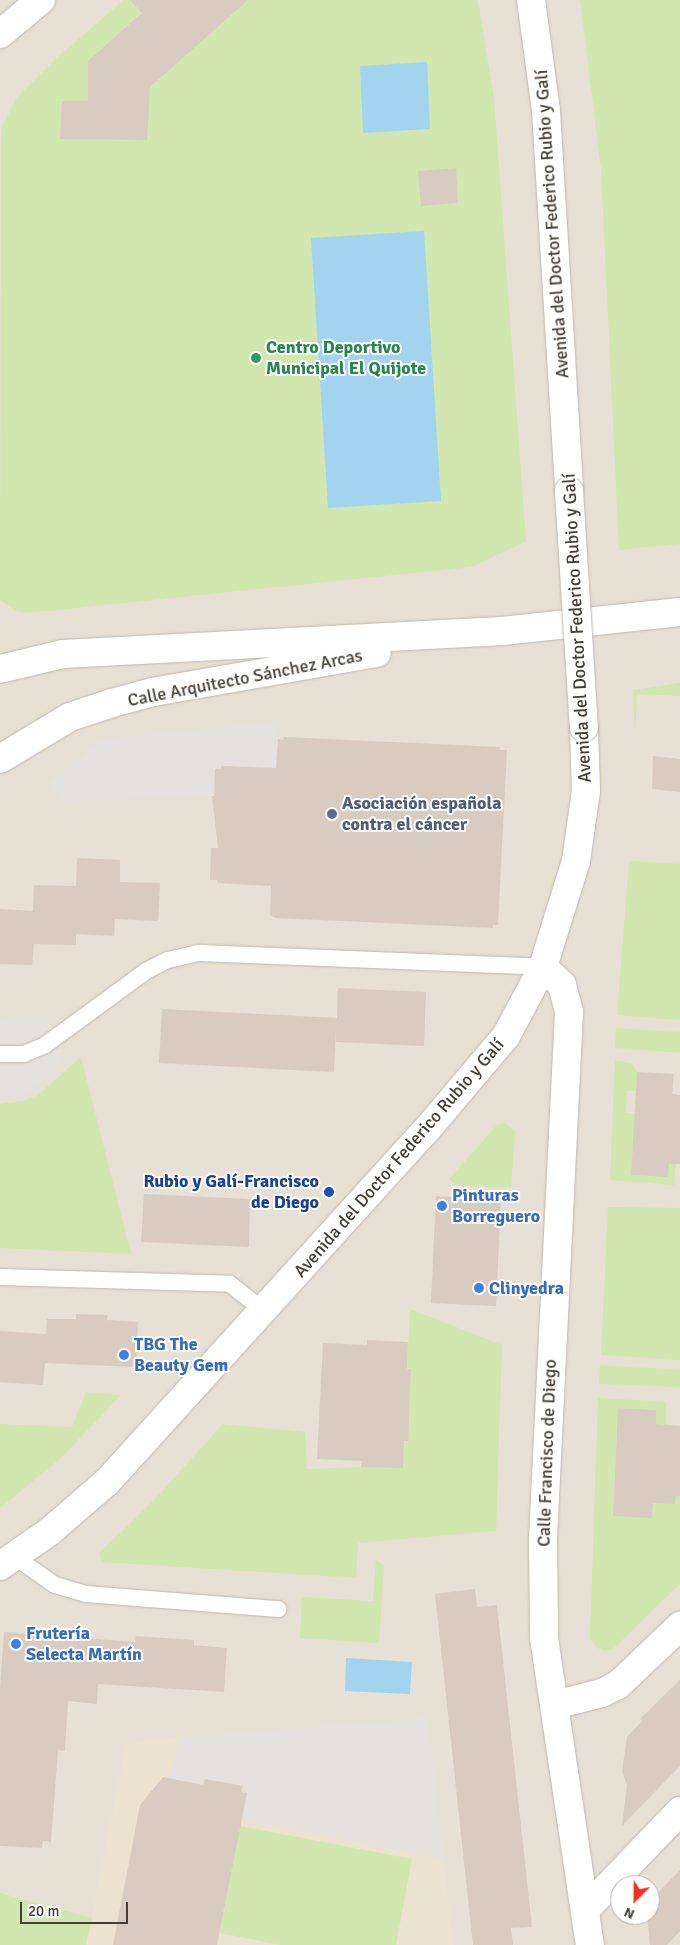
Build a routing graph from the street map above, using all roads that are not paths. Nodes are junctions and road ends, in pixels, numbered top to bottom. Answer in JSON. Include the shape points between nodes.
{"nodes":[{"id":1,"x":41,"y":0,"type":"edge"},
{"id":2,"x":531,"y":0,"type":"edge"},
{"id":3,"x":0,"y":34,"type":"edge"},
{"id":4,"x":680,"y":612,"type":"edge"},
{"id":5,"x":502,"y":631,"type":"junction"},
{"id":6,"x":0,"y":669,"type":"edge"},
{"id":7,"x":0,"y":759,"type":"edge"},
{"id":8,"x":543,"y":967,"type":"junction"},
{"id":9,"x":0,"y":1054,"type":"edge"},
{"id":10,"x":0,"y":1277,"type":"edge"},
{"id":11,"x":264,"y":1311,"type":"junction"},
{"id":12,"x":7,"y":1562,"type":"edge"},
{"id":13,"x":278,"y":1609,"type":"dead end"},
{"id":14,"x":680,"y":1626,"type":"edge"},
{"id":15,"x":555,"y":1705,"type":"junction"},
{"id":16,"x":680,"y":1811,"type":"edge"},
{"id":17,"x":586,"y":1909,"type":"junction"},
{"id":18,"x":590,"y":1945,"type":"edge"}],
"edges":[{"from":1,"to":3,"type":"street"},
{"from":2,"to":8,"type":"street","name":"Avenida del Doctor Federico Rubio y Galí","bridge":true,"via":[[546,111],[586,791],[576,861]]},
{"from":4,"to":5,"type":"street","name":"Calle Arquitecto Sánchez Arcas"},
{"from":5,"to":6,"type":"street","name":"Calle Arquitecto Sánchez Arcas","via":[[63,654]]},
{"from":5,"to":7,"type":"street","name":"Calle Arquitecto Sánchez Arcas","via":[[153,692],[70,716]]},
{"from":8,"to":9,"type":"lane","via":[[199,953],[168,960],[146,971],[45,1045],[24,1054]]},
{"from":8,"to":11,"type":"street","name":"Avenida del Doctor Federico Rubio y Galí","via":[[506,1036],[484,1064]]},
{"from":8,"to":15,"type":"street","name":"Calle Francisco de Diego","via":[[562,985],[569,1012],[543,1538],[544,1638]]},
{"from":10,"to":11,"type":"lane","via":[[230,1284]]},
{"from":11,"to":12,"type":"street","name":"Avenida del Doctor Federico Rubio y Galí","via":[[108,1482]]},
{"from":12,"to":13,"type":"lane","name":"Avenida del Doctor Federico Rubio y Galí","via":[[55,1585],[86,1594]]},
{"from":14,"to":15,"type":"street","via":[[618,1685],[602,1693]]},
{"from":15,"to":17,"type":"street","name":"Calle Francisco de Diego"},
{"from":16,"to":17,"type":"street"},
{"from":17,"to":18,"type":"street","name":"Calle Francisco de Diego"}]}
